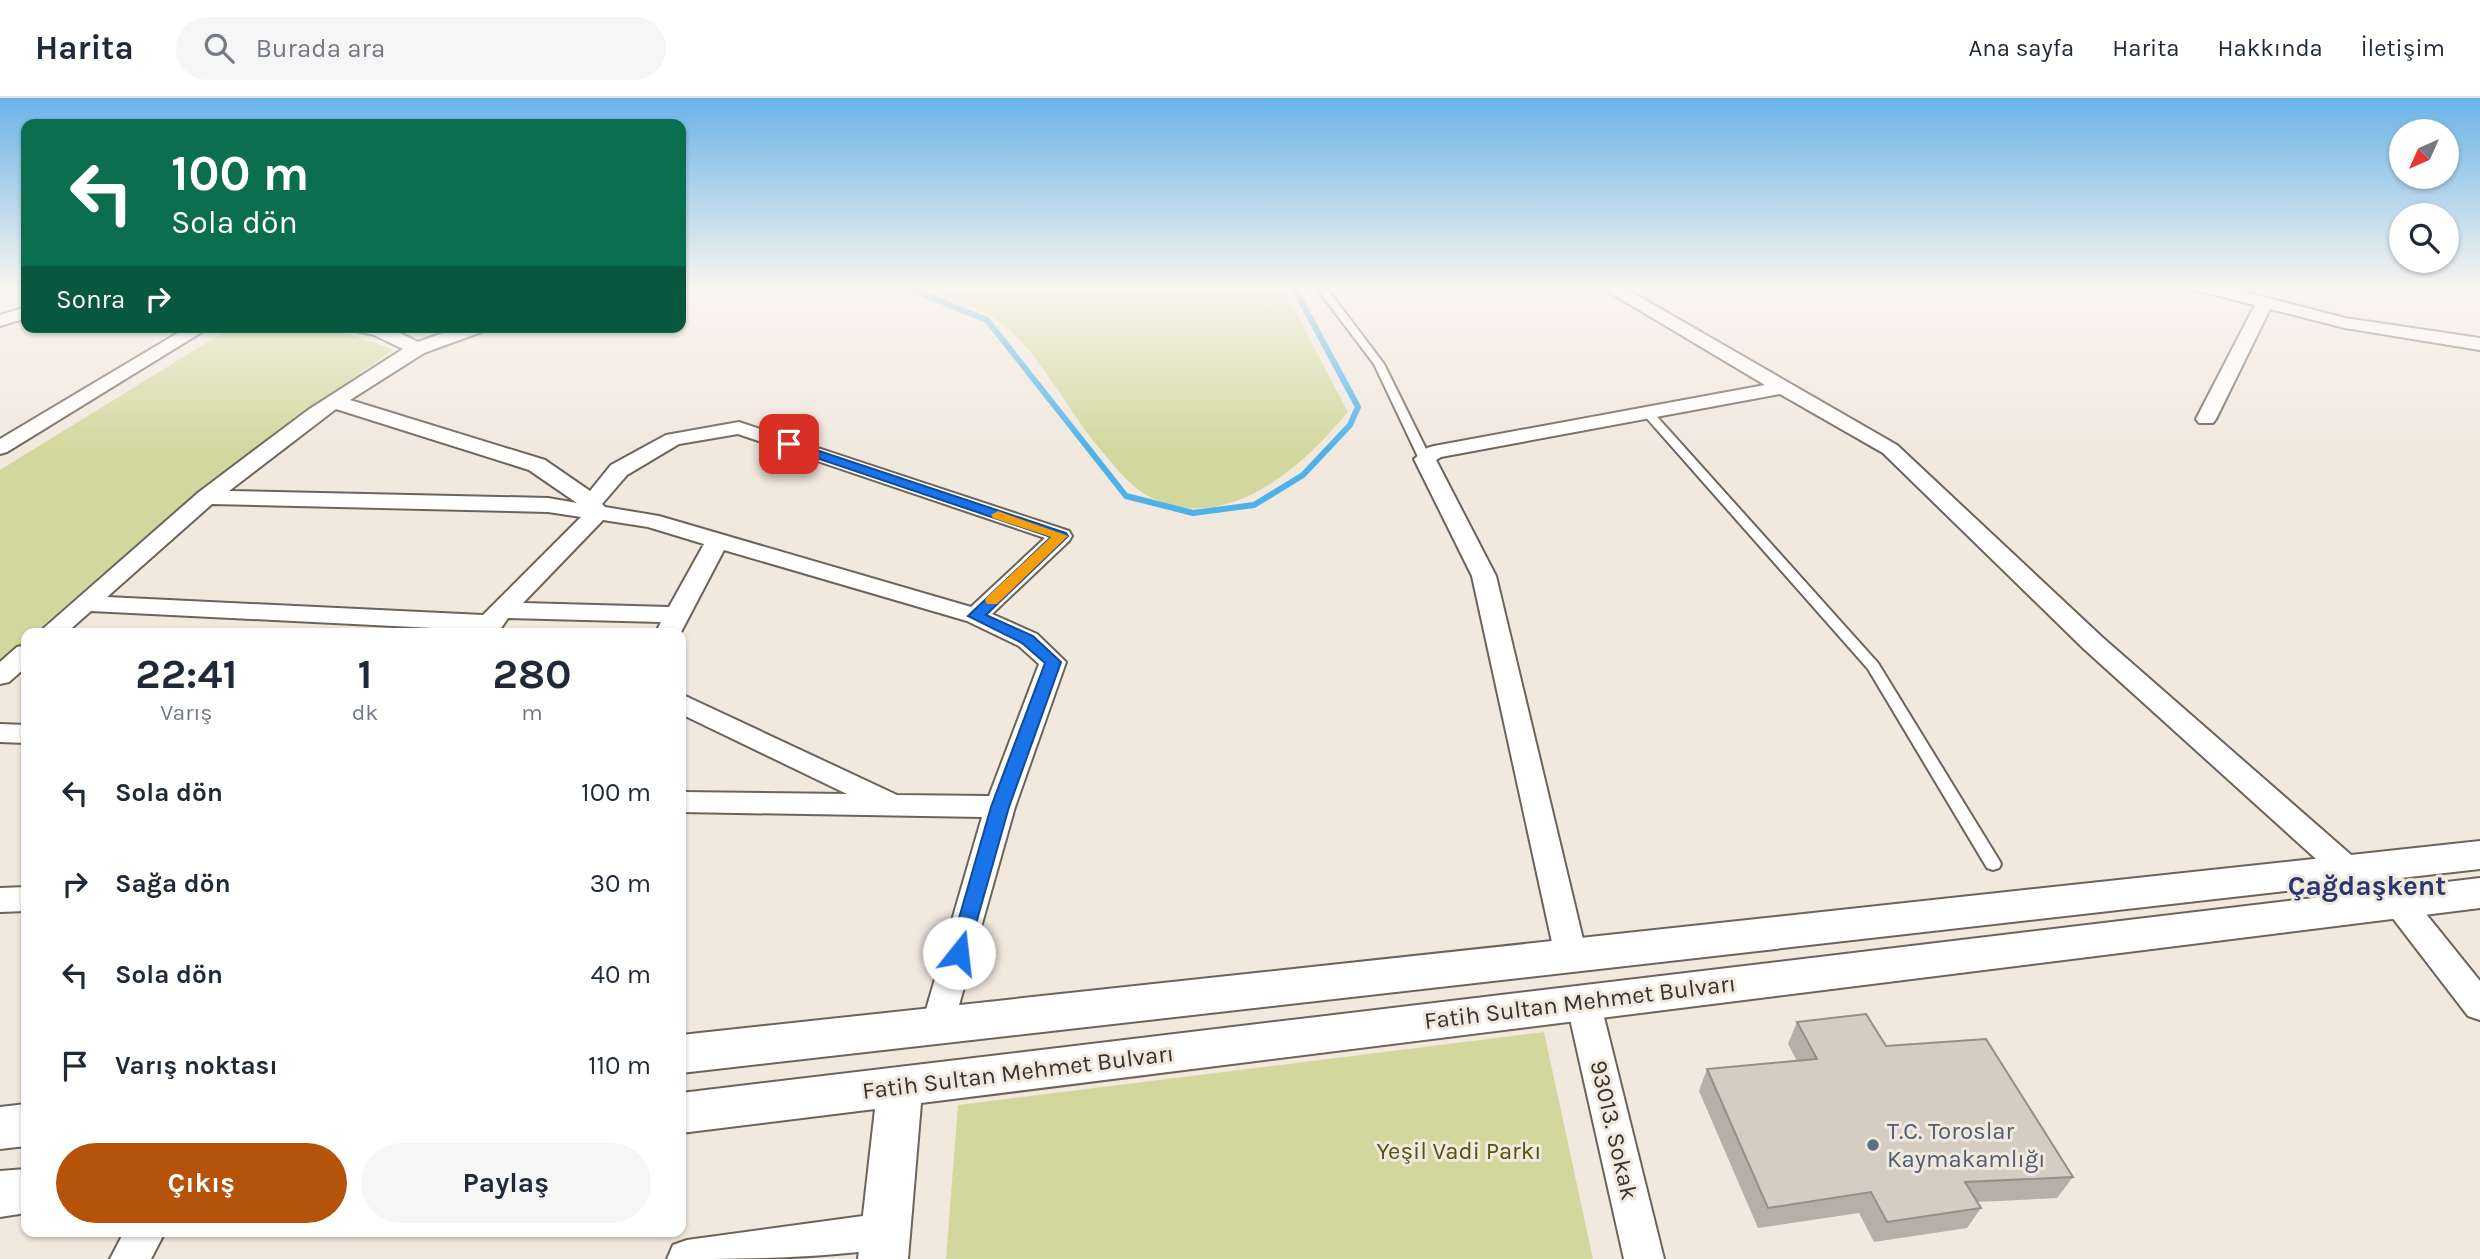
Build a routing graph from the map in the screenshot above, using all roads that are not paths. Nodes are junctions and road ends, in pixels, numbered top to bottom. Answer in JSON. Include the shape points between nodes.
{"nodes":[{"id":1,"x":179,"y":340,"type":"edge"},
{"id":2,"x":399,"y":340,"type":"edge"},
{"id":3,"x":441,"y":340,"type":"edge"},
{"id":4,"x":1361,"y":340,"type":"edge"},
{"id":5,"x":1702,"y":340,"type":"edge"},
{"id":6,"x":2246,"y":340,"type":"edge"},
{"id":7,"x":2455,"y":340,"type":"edge"},
{"id":8,"x":2480,"y":344,"type":"edge"},
{"id":9,"x":417,"y":349,"type":"junction"},
{"id":10,"x":1784,"y":387,"type":"junction"},
{"id":11,"x":334,"y":402,"type":"junction"},
{"id":12,"x":1647,"y":412,"type":"junction"},
{"id":13,"x":2206,"y":419,"type":"dead end"},
{"id":14,"x":0,"y":448,"type":"edge"},
{"id":15,"x":1425,"y":459,"type":"junction"},
{"id":16,"x":207,"y":497,"type":"junction"},
{"id":17,"x":590,"y":509,"type":"junction"},
{"id":18,"x":717,"y":540,"type":"junction"},
{"id":19,"x":84,"y":603,"type":"junction"},
{"id":20,"x":976,"y":616,"type":"junction"},
{"id":21,"x":492,"y":622,"type":"edge"},
{"id":22,"x":672,"y":624,"type":"edge"},
{"id":23,"x":384,"y":627,"type":"edge"},
{"id":24,"x":56,"y":628,"type":"edge"},
{"id":25,"x":21,"y":657,"type":"edge"},
{"id":26,"x":0,"y":676,"type":"edge"},
{"id":27,"x":686,"y":705,"type":"edge"},
{"id":28,"x":0,"y":733,"type":"edge"},
{"id":29,"x":21,"y":734,"type":"edge"},
{"id":30,"x":686,"y":802,"type":"edge"},
{"id":31,"x":894,"y":805,"type":"junction"},
{"id":32,"x":1000,"y":807,"type":"junction"},
{"id":33,"x":2480,"y":855,"type":"edge"},
{"id":34,"x":1993,"y":864,"type":"dead end"},
{"id":35,"x":2347,"y":869,"type":"junction"},
{"id":36,"x":2480,"y":893,"type":"edge"},
{"id":37,"x":21,"y":899,"type":"edge"},
{"id":38,"x":0,"y":900,"type":"edge"},
{"id":39,"x":2399,"y":903,"type":"junction"},
{"id":40,"x":1571,"y":956,"type":"junction"},
{"id":41,"x":1583,"y":1001,"type":"junction"},
{"id":42,"x":2480,"y":1006,"type":"edge"},
{"id":43,"x":938,"y":1027,"type":"junction"},
{"id":44,"x":686,"y":1053,"type":"edge"},
{"id":45,"x":900,"y":1088,"type":"junction"},
{"id":46,"x":686,"y":1113,"type":"edge"},
{"id":47,"x":21,"y":1192,"type":"edge"},
{"id":48,"x":0,"y":1194,"type":"edge"},
{"id":49,"x":142,"y":1237,"type":"edge"},
{"id":50,"x":884,"y":1246,"type":"edge"},
{"id":51,"x":130,"y":1259,"type":"edge"},
{"id":52,"x":687,"y":1259,"type":"edge"},
{"id":53,"x":1644,"y":1259,"type":"edge"}],
"edges":[{"from":1,"to":14,"type":"street"},
{"from":2,"to":9,"type":"street"},
{"from":3,"to":9,"type":"street"},
{"from":4,"to":15,"type":"lane","via":[[1379,364]]},
{"from":5,"to":10,"type":"street"},
{"from":6,"to":13,"type":"street"},
{"from":7,"to":8,"type":"street"},
{"from":9,"to":11,"type":"street"},
{"from":10,"to":12,"type":"street"},
{"from":10,"to":35,"type":"street","via":[[1890,449],[2093,643]]},
{"from":11,"to":16,"type":"street"},
{"from":11,"to":17,"type":"street","via":[[537,466],[579,492]]},
{"from":12,"to":15,"type":"street","via":[[1434,452]]},
{"from":12,"to":34,"type":"lane","via":[[1873,666]]},
{"from":15,"to":40,"type":"street","via":[[1484,576]]},
{"from":16,"to":17,"type":"street"},
{"from":16,"to":19,"type":"street"},
{"from":17,"to":18,"type":"street"},
{"from":17,"to":20,"type":"street","via":[[619,470],[673,439],[739,428],[1061,536]]},
{"from":17,"to":21,"type":"street"},
{"from":18,"to":20,"type":"street"},
{"from":18,"to":22,"type":"street"},
{"from":19,"to":23,"type":"street"},
{"from":19,"to":24,"type":"street"},
{"from":20,"to":32,"type":"street","via":[[1028,640],[1053,662]]},
{"from":21,"to":22,"type":"street"},
{"from":21,"to":23,"type":"street"},
{"from":25,"to":26,"type":"street"},
{"from":27,"to":31,"type":"street"},
{"from":28,"to":29,"type":"street"},
{"from":30,"to":31,"type":"street"},
{"from":31,"to":32,"type":"street"},
{"from":32,"to":43,"type":"street"},
{"from":33,"to":35,"type":"street","name":"Fatih Sultan Mehmet Bulvarı"},
{"from":35,"to":40,"type":"street","name":"Fatih Sultan Mehmet Bulvarı"},
{"from":36,"to":39,"type":"street","name":"Fatih Sultan Mehmet Bulvarı"},
{"from":37,"to":38,"type":"street"},
{"from":39,"to":41,"type":"street","name":"Fatih Sultan Mehmet Bulvarı"},
{"from":39,"to":42,"type":"street"},
{"from":40,"to":43,"type":"street","name":"Fatih Sultan Mehmet Bulvarı"},
{"from":41,"to":45,"type":"street","name":"Fatih Sultan Mehmet Bulvarı"},
{"from":41,"to":53,"type":"street","name":"93013. Sokak"},
{"from":43,"to":44,"type":"street","name":"Fatih Sultan Mehmet Bulvarı"},
{"from":45,"to":46,"type":"street","name":"Fatih Sultan Mehmet Bulvarı"},
{"from":45,"to":50,"type":"street"},
{"from":47,"to":48,"type":"street"},
{"from":49,"to":51,"type":"street"},
{"from":50,"to":52,"type":"street"}]}
